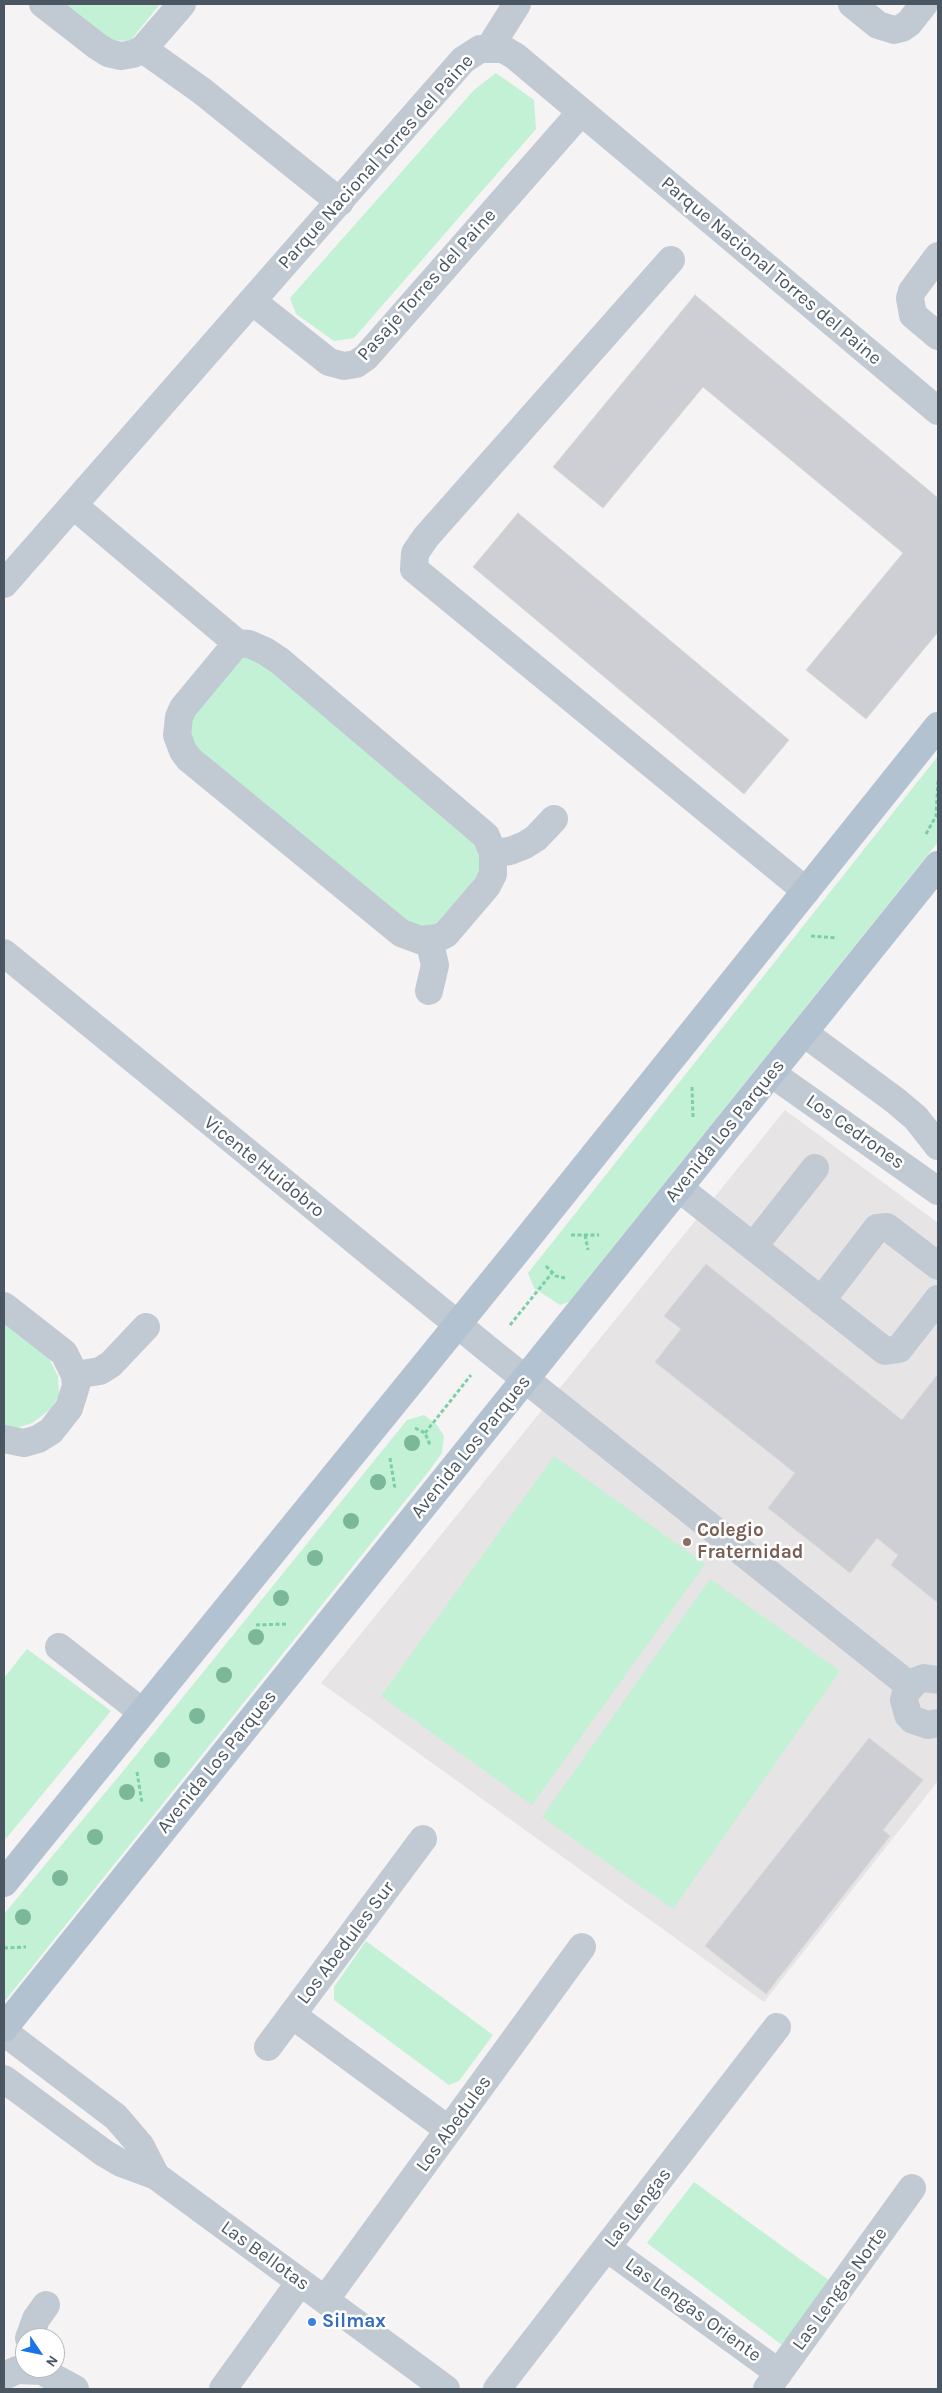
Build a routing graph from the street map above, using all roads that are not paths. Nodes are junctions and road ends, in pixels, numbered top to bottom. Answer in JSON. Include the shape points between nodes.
{"nodes":[{"id":1,"x":43,"y":4,"type":"edge"},
{"id":2,"x":182,"y":4,"type":"edge"},
{"id":3,"x":517,"y":4,"type":"edge"},
{"id":4,"x":852,"y":4,"type":"edge"},
{"id":5,"x":924,"y":4,"type":"edge"},
{"id":6,"x":490,"y":47,"type":"junction"},
{"id":7,"x":143,"y":49,"type":"junction"},
{"id":8,"x":581,"y":112,"type":"junction"},
{"id":9,"x":340,"y":202,"type":"junction"},
{"id":10,"x":938,"y":256,"type":"edge"},
{"id":11,"x":671,"y":260,"type":"dead end"},
{"id":12,"x":252,"y":301,"type":"junction"},
{"id":13,"x":938,"y":336,"type":"edge"},
{"id":14,"x":938,"y":411,"type":"edge"},
{"id":15,"x":73,"y":505,"type":"junction"},
{"id":16,"x":4,"y":584,"type":"edge"},
{"id":17,"x":237,"y":643,"type":"junction"},
{"id":18,"x":938,"y":726,"type":"edge"},
{"id":19,"x":554,"y":819,"type":"dead end"},
{"id":20,"x":493,"y":853,"type":"junction"},
{"id":21,"x":938,"y":865,"type":"edge"},
{"id":22,"x":806,"y":891,"type":"junction"},
{"id":23,"x":429,"y":940,"type":"junction"},
{"id":24,"x":4,"y":953,"type":"edge"},
{"id":25,"x":428,"y":991,"type":"dead end"},
{"id":26,"x":804,"y":1033,"type":"junction"},
{"id":27,"x":771,"y":1073,"type":"junction"},
{"id":28,"x":938,"y":1146,"type":"edge"},
{"id":29,"x":815,"y":1168,"type":"dead end"},
{"id":30,"x":679,"y":1188,"type":"junction"},
{"id":31,"x":938,"y":1191,"type":"edge"},
{"id":32,"x":753,"y":1247,"type":"junction"},
{"id":33,"x":938,"y":1266,"type":"edge"},
{"id":34,"x":938,"y":1299,"type":"edge"},
{"id":35,"x":821,"y":1301,"type":"junction"},
{"id":36,"x":4,"y":1306,"type":"edge"},
{"id":37,"x":457,"y":1325,"type":"junction"},
{"id":38,"x":146,"y":1327,"type":"dead end"},
{"id":39,"x":75,"y":1375,"type":"junction"},
{"id":40,"x":525,"y":1380,"type":"junction"},
{"id":41,"x":4,"y":1439,"type":"edge"},
{"id":42,"x":59,"y":1647,"type":"dead end"},
{"id":43,"x":938,"y":1680,"type":"edge"},
{"id":44,"x":910,"y":1686,"type":"junction"},
{"id":45,"x":142,"y":1712,"type":"junction"},
{"id":46,"x":938,"y":1723,"type":"edge"},
{"id":47,"x":423,"y":1839,"type":"dead end"},
{"id":48,"x":4,"y":1883,"type":"edge"},
{"id":49,"x":582,"y":1947,"type":"dead end"},
{"id":50,"x":292,"y":2015,"type":"junction"},
{"id":51,"x":777,"y":2026,"type":"dead end"},
{"id":52,"x":4,"y":2030,"type":"edge"},
{"id":53,"x":268,"y":2047,"type":"dead end"},
{"id":54,"x":4,"y":2079,"type":"edge"},
{"id":55,"x":449,"y":2130,"type":"junction"},
{"id":56,"x":156,"y":2176,"type":"junction"},
{"id":57,"x":912,"y":2188,"type":"dead end"},
{"id":58,"x":607,"y":2248,"type":"junction"},
{"id":59,"x":300,"y":2282,"type":"junction"},
{"id":60,"x":325,"y":2300,"type":"junction"},
{"id":61,"x":46,"y":2306,"type":"dead end"},
{"id":62,"x":33,"y":2328,"type":"edge"},
{"id":63,"x":57,"y":2378,"type":"edge"},
{"id":64,"x":773,"y":2381,"type":"edge"},
{"id":65,"x":75,"y":2389,"type":"edge"},
{"id":66,"x":223,"y":2389,"type":"edge"},
{"id":67,"x":446,"y":2389,"type":"edge"},
{"id":68,"x":498,"y":2389,"type":"edge"}],
"edges":[{"from":1,"to":7,"type":"street","via":[[108,53],[121,56]]},
{"from":2,"to":7,"type":"street"},
{"from":3,"to":6,"type":"street"},
{"from":4,"to":5,"type":"street","via":[[878,25],[894,30],[909,23]]},
{"from":6,"to":8,"type":"street","name":"Parque Nacional Torres del Paine","via":[[503,49],[515,56]]},
{"from":6,"to":9,"type":"street","name":"Parque Nacional Torres del Paine","via":[[471,53],[464,60]]},
{"from":7,"to":9,"type":"street","via":[[202,91]]},
{"from":8,"to":12,"type":"street","name":"Pasaje Torres del Paine","via":[[366,357],[356,364],[344,366],[329,362]]},
{"from":8,"to":14,"type":"street","name":"Parque Nacional Torres del Paine"},
{"from":9,"to":12,"type":"street","name":"Parque Nacional Torres del Paine"},
{"from":10,"to":13,"type":"street","via":[[910,298],[914,315]]},
{"from":11,"to":22,"type":"street","via":[[426,536],[415,553],[414,569]]},
{"from":12,"to":15,"type":"street","name":"Parque Nacional Torres del Paine"},
{"from":15,"to":16,"type":"street","name":"Parque Nacional Torres del Paine"},
{"from":15,"to":17,"type":"street"},
{"from":17,"to":20,"type":"street","via":[[249,644],[280,661],[478,828],[486,836]]},
{"from":17,"to":23,"type":"street","via":[[179,717],[177,735],[183,751],[401,933],[410,938]]},
{"from":18,"to":22,"type":"main road"},
{"from":19,"to":20,"type":"street","via":[[525,845]]},
{"from":20,"to":23,"type":"street","via":[[493,874],[487,886],[454,927],[446,934]]},
{"from":21,"to":26,"type":"main road","name":"Avenida Los Parques"},
{"from":22,"to":37,"type":"main road"},
{"from":23,"to":25,"type":"street","via":[[435,965]]},
{"from":24,"to":37,"type":"street","name":"Vicente Huidobro"},
{"from":26,"to":27,"type":"main road","name":"Avenida Los Parques"},
{"from":26,"to":28,"type":"street","via":[[896,1101],[916,1118]]},
{"from":27,"to":30,"type":"main road","name":"Avenida Los Parques"},
{"from":27,"to":31,"type":"street","name":"Los Cedrones"},
{"from":29,"to":32,"type":"street"},
{"from":30,"to":32,"type":"street"},
{"from":30,"to":40,"type":"main road","name":"Avenida Los Parques"},
{"from":32,"to":35,"type":"street"},
{"from":33,"to":35,"type":"street","via":[[887,1227],[878,1228]]},
{"from":34,"to":35,"type":"street","via":[[900,1349],[885,1351]]},
{"from":36,"to":39,"type":"street","via":[[64,1354]]},
{"from":37,"to":40,"type":"street","name":"Vicente Huidobro"},
{"from":37,"to":45,"type":"main road"},
{"from":38,"to":39,"type":"street","via":[[111,1364],[100,1371]]},
{"from":39,"to":41,"type":"street","via":[[74,1398],[51,1431],[24,1443]]},
{"from":40,"to":44,"type":"street","name":"Vicente Huidobro"},
{"from":40,"to":52,"type":"main road","name":"Avenida Los Parques"},
{"from":42,"to":45,"type":"street"},
{"from":43,"to":44,"type":"street","via":[[924,1678]]},
{"from":44,"to":46,"type":"street","via":[[904,1700],[908,1715],[920,1724]]},
{"from":45,"to":48,"type":"main road"},
{"from":47,"to":50,"type":"street","name":"Los Abedules Sur"},
{"from":49,"to":55,"type":"street","name":"Los Abedules"},
{"from":50,"to":53,"type":"street","name":"Los Abedules Sur"},
{"from":50,"to":55,"type":"street"},
{"from":51,"to":58,"type":"street","name":"Las Lengas"},
{"from":52,"to":56,"type":"street","name":"Las Bellotas","via":[[116,2117],[140,2145]]},
{"from":54,"to":56,"type":"street","name":"Las Bellotas","via":[[104,2153]]},
{"from":55,"to":60,"type":"street","name":"Los Abedules"},
{"from":56,"to":59,"type":"street","name":"Las Bellotas"},
{"from":57,"to":64,"type":"street","name":"Las Lengas Norte"},
{"from":58,"to":64,"type":"street","name":"Las Lengas Oriente"},
{"from":58,"to":68,"type":"street","name":"Las Lengas"},
{"from":59,"to":60,"type":"street","name":"Las Bellotas"},
{"from":59,"to":66,"type":"street"},
{"from":60,"to":67,"type":"street","name":"Las Bellotas"},
{"from":61,"to":62,"type":"street"},
{"from":63,"to":65,"type":"street"}]}
